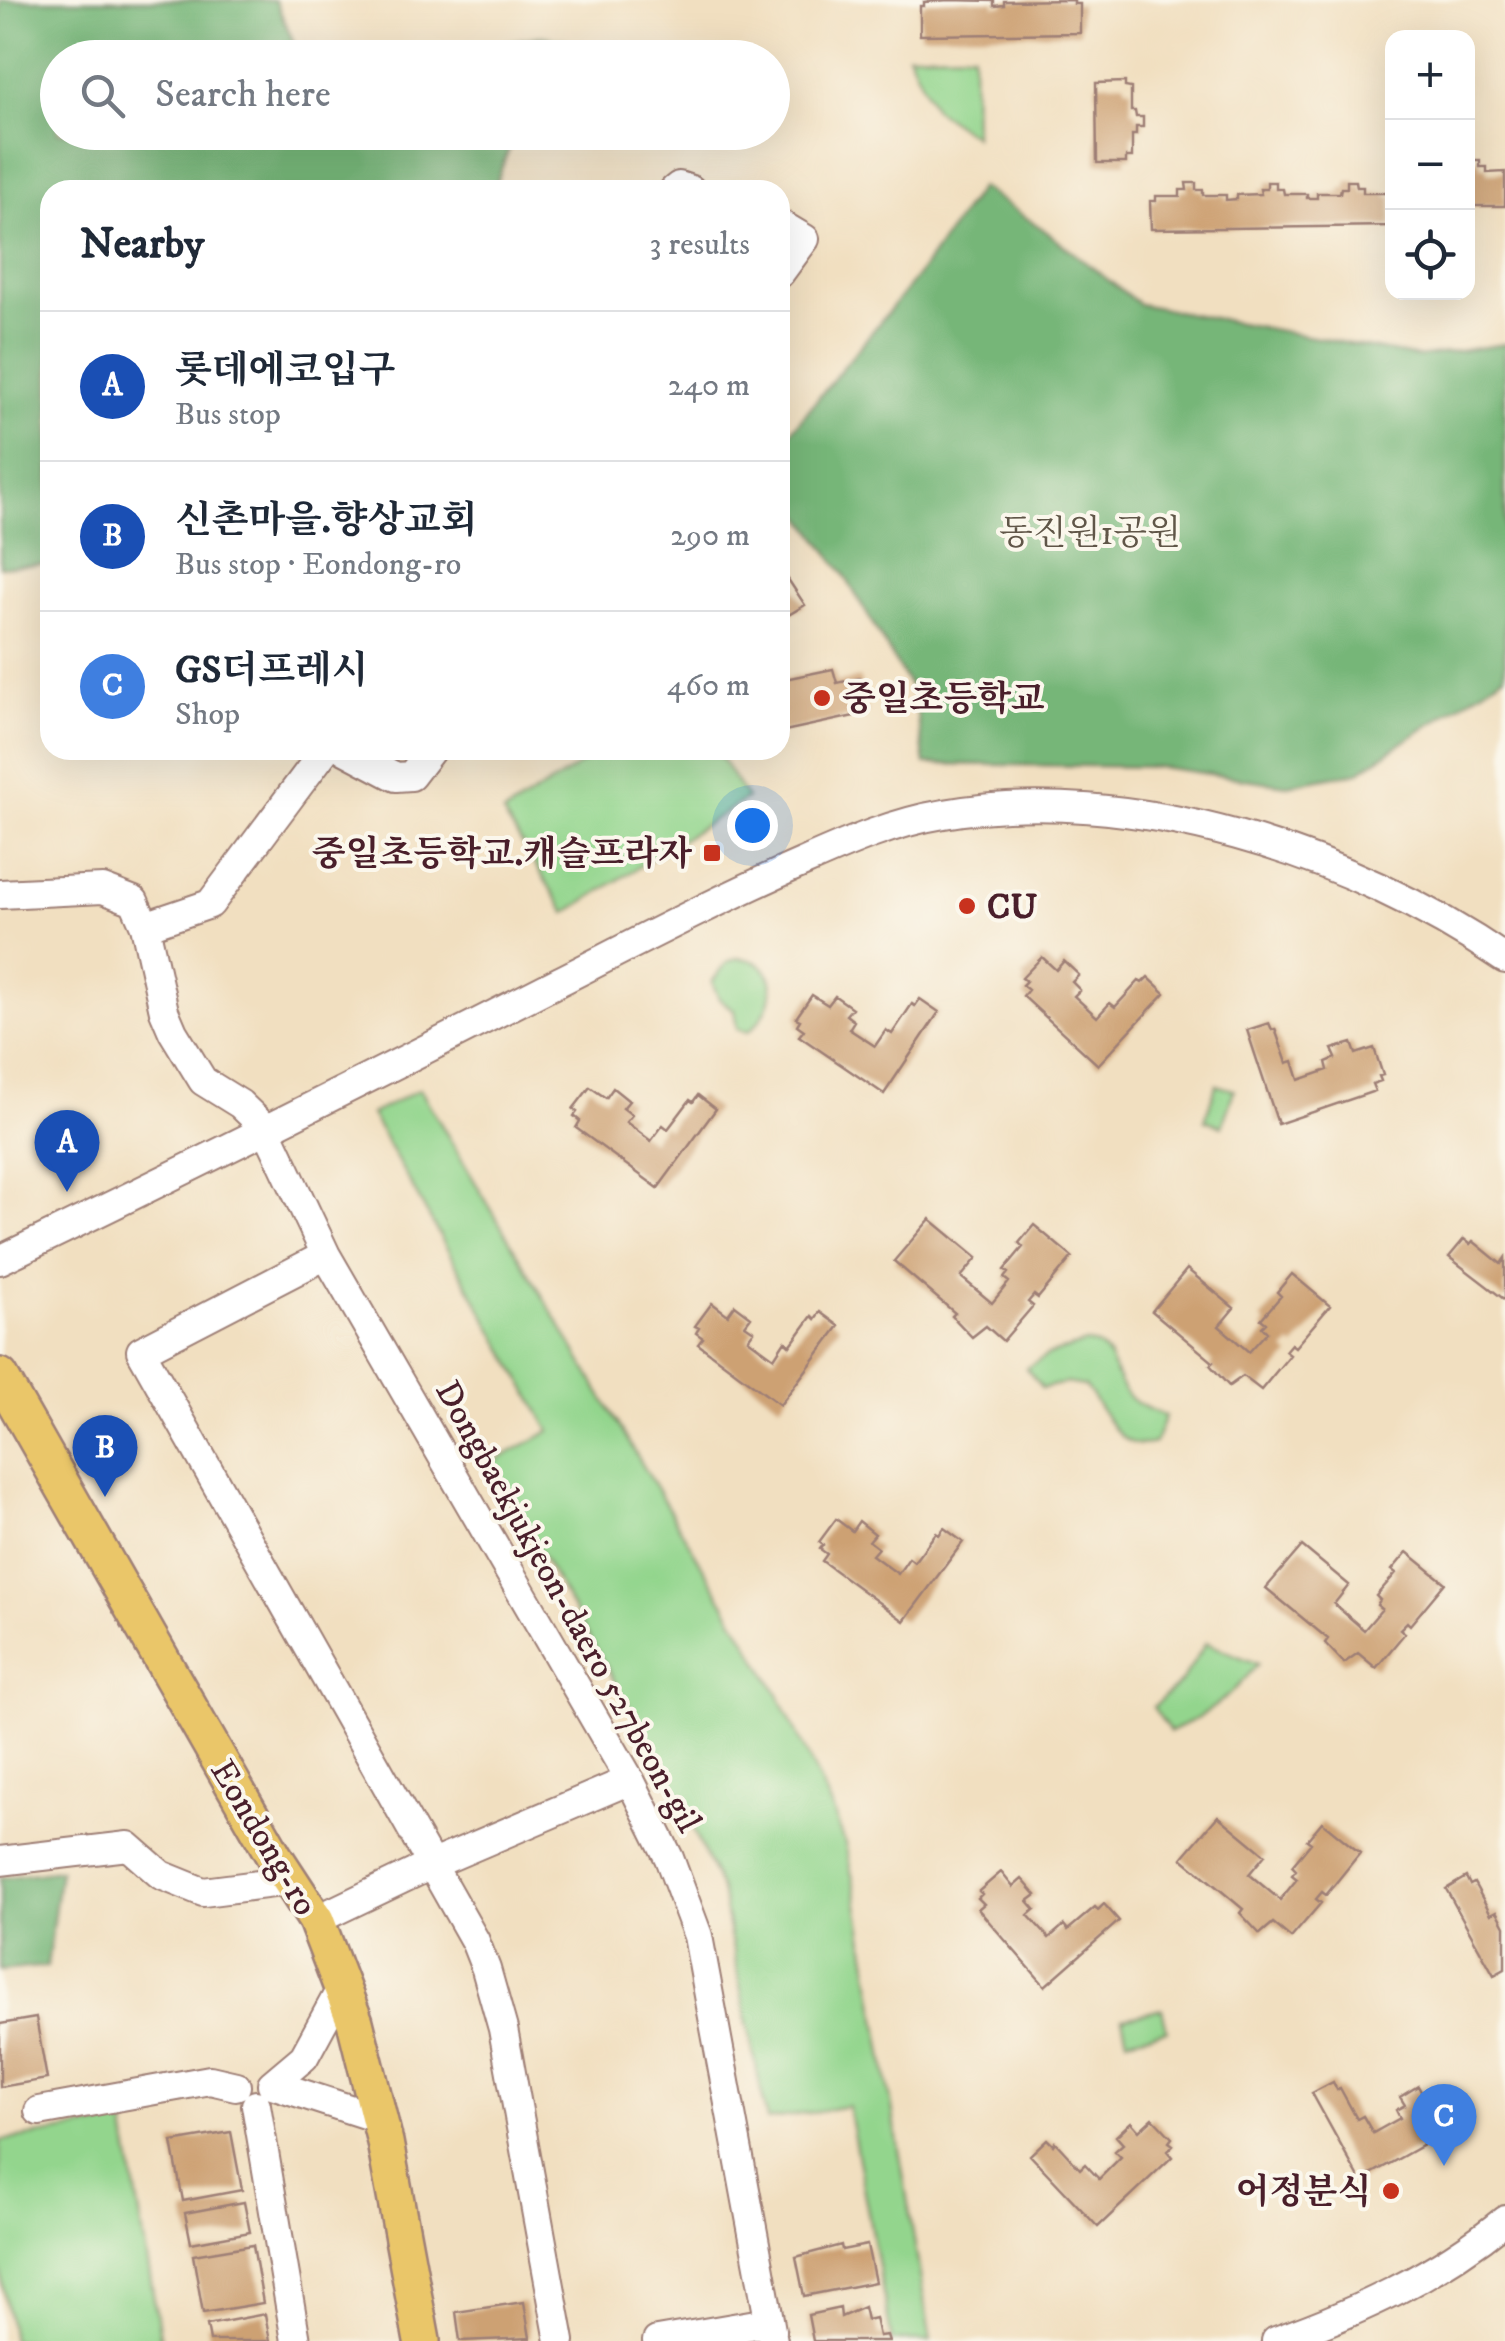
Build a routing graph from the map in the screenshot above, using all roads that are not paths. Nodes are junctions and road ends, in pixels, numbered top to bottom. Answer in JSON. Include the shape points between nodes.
{"nodes":[{"id":1,"x":790,"y":230,"type":"edge"},
{"id":2,"x":790,"y":259,"type":"edge"},
{"id":3,"x":318,"y":760,"type":"edge"},
{"id":4,"x":364,"y":760,"type":"edge"},
{"id":5,"x":423,"y":760,"type":"edge"},
{"id":6,"x":0,"y":894,"type":"edge"},
{"id":7,"x":144,"y":926,"type":"junction"},
{"id":8,"x":1472,"y":938,"type":"junction"},
{"id":9,"x":1505,"y":958,"type":"edge"},
{"id":10,"x":1505,"y":976,"type":"edge"},
{"id":11,"x":268,"y":1130,"type":"junction"},
{"id":12,"x":326,"y":1255,"type":"junction"},
{"id":13,"x":0,"y":1260,"type":"edge"},
{"id":14,"x":0,"y":1376,"type":"edge"},
{"id":15,"x":630,"y":1780,"type":"junction"},
{"id":16,"x":0,"y":1861,"type":"edge"},
{"id":17,"x":433,"y":1864,"type":"junction"},
{"id":18,"x":290,"y":1881,"type":"junction"},
{"id":19,"x":316,"y":1920,"type":"junction"},
{"id":20,"x":342,"y":1987,"type":"junction"},
{"id":21,"x":254,"y":2092,"type":"junction"},
{"id":22,"x":39,"y":2112,"type":"dead end"},
{"id":23,"x":380,"y":2119,"type":"junction"},
{"id":24,"x":1505,"y":2220,"type":"edge"},
{"id":25,"x":770,"y":2331,"type":"edge"},
{"id":26,"x":296,"y":2341,"type":"edge"},
{"id":27,"x":422,"y":2341,"type":"edge"},
{"id":28,"x":560,"y":2341,"type":"edge"},
{"id":29,"x":657,"y":2341,"type":"edge"},
{"id":30,"x":1276,"y":2341,"type":"edge"}],
"edges":[{"from":1,"to":2,"type":"street","via":[[805,239]]},
{"from":3,"to":7,"type":"street","via":[[210,904]]},
{"from":4,"to":5,"type":"street","via":[[396,777],[411,776]]},
{"from":6,"to":7,"type":"street","via":[[103,888],[134,901]]},
{"from":7,"to":11,"type":"street","via":[[172,1032],[203,1081]]},
{"from":8,"to":9,"type":"street"},
{"from":8,"to":10,"type":"street"},
{"from":8,"to":11,"type":"street","via":[[1378,888],[1229,834],[1103,810],[942,814],[883,829],[733,893]]},
{"from":11,"to":12,"type":"street","name":"Dongbaekjukjeon-daero 527beon-gil"},
{"from":11,"to":13,"type":"street"},
{"from":12,"to":15,"type":"street","name":"Dongbaekjukjeon-daero 527beon-gil"},
{"from":12,"to":17,"type":"street","via":[[141,1352]]},
{"from":14,"to":18,"type":"main road","name":"Eondong-ro"},
{"from":15,"to":17,"type":"street"},
{"from":15,"to":25,"type":"street","name":"Dongbaekjukjeon-daero 527beon-gil","via":[[669,1858],[702,1950]]},
{"from":16,"to":18,"type":"street","via":[[128,1846],[161,1875],[202,1892]]},
{"from":17,"to":19,"type":"street"},
{"from":17,"to":28,"type":"street","via":[[475,1941],[496,2000]]},
{"from":18,"to":19,"type":"main road","name":"Eondong-ro"},
{"from":19,"to":20,"type":"main road","name":"Eondong-ro"},
{"from":20,"to":21,"type":"street","via":[[304,2057]]},
{"from":20,"to":23,"type":"main road","name":"Eondong-ro"},
{"from":21,"to":22,"type":"street","via":[[210,2080]]},
{"from":21,"to":23,"type":"street"},
{"from":21,"to":26,"type":"street"},
{"from":23,"to":27,"type":"main road","name":"Eondong-ro"},
{"from":24,"to":30,"type":"street","via":[[1410,2285]]},
{"from":25,"to":29,"type":"street","name":"Dongbaekjukjeon-daero 527beon-gil"}]}
